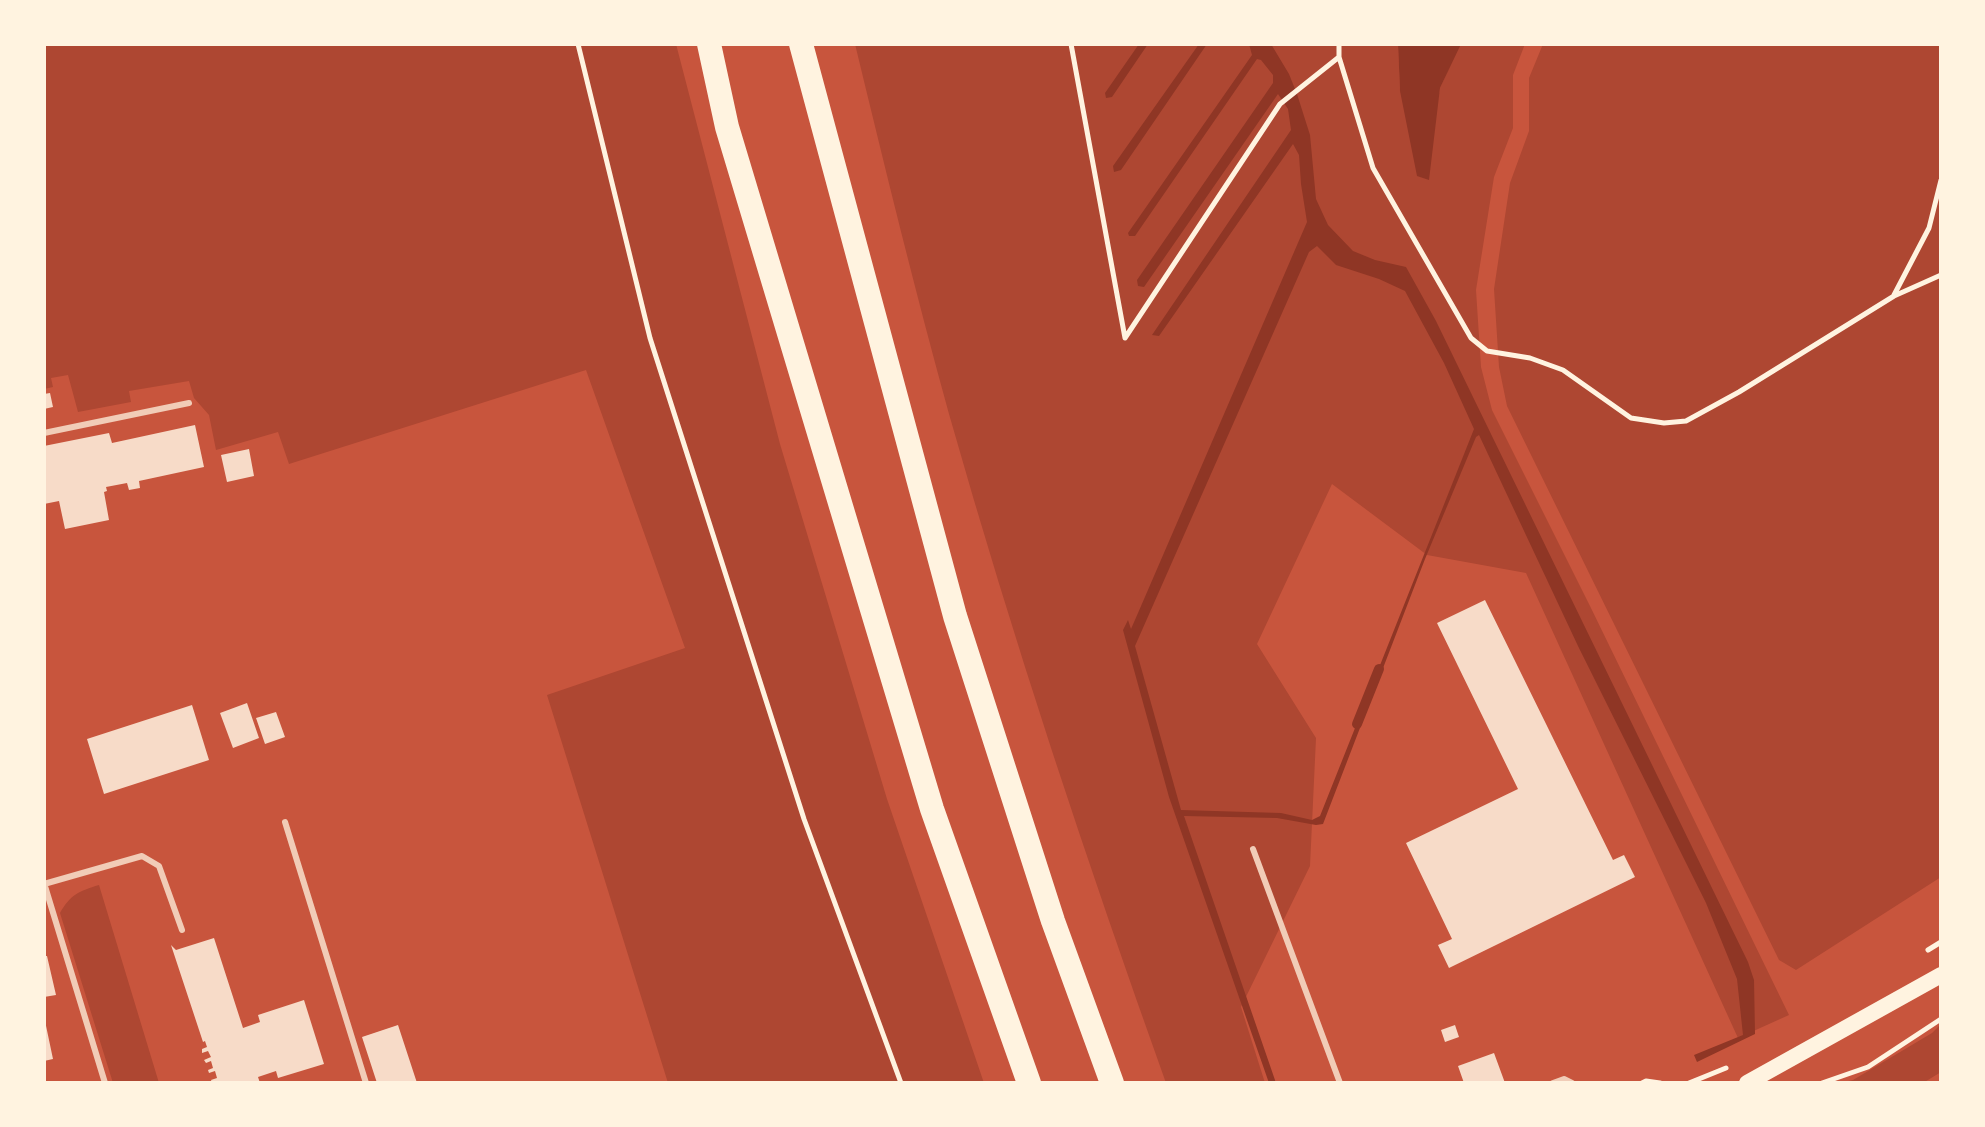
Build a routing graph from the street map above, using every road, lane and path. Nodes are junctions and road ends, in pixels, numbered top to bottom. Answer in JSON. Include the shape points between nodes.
{"nodes":[{"id":1,"x":578,"y":44,"type":"edge"},
{"id":2,"x":709,"y":44,"type":"edge"},
{"id":3,"x":801,"y":44,"type":"edge"},
{"id":4,"x":1071,"y":44,"type":"edge"},
{"id":5,"x":1339,"y":44,"type":"edge"},
{"id":6,"x":1339,"y":57,"type":"junction"},
{"id":7,"x":1941,"y":180,"type":"edge"},
{"id":8,"x":1941,"y":275,"type":"edge"},
{"id":9,"x":1894,"y":296,"type":"junction"},
{"id":10,"x":189,"y":403,"type":"dead end"},
{"id":11,"x":44,"y":433,"type":"edge"},
{"id":12,"x":285,"y":822,"type":"dead end"},
{"id":13,"x":1253,"y":849,"type":"dead end"},
{"id":14,"x":44,"y":883,"type":"edge"},
{"id":15,"x":182,"y":930,"type":"dead end"},
{"id":16,"x":1941,"y":975,"type":"edge"},
{"id":17,"x":1941,"y":1019,"type":"edge"},
{"id":18,"x":105,"y":1083,"type":"edge"},
{"id":19,"x":366,"y":1083,"type":"edge"},
{"id":20,"x":901,"y":1083,"type":"edge"},
{"id":21,"x":1029,"y":1083,"type":"edge"},
{"id":22,"x":1112,"y":1083,"type":"edge"},
{"id":23,"x":1340,"y":1083,"type":"edge"},
{"id":24,"x":1553,"y":1083,"type":"edge"},
{"id":25,"x":1572,"y":1083,"type":"edge"},
{"id":26,"x":1642,"y":1083,"type":"edge"},
{"id":27,"x":1660,"y":1083,"type":"edge"},
{"id":28,"x":1747,"y":1083,"type":"edge"},
{"id":29,"x":1822,"y":1083,"type":"edge"}],
"edges":[{"from":1,"to":20,"type":"path","via":[[650,338],[804,819]]},
{"from":2,"to":21,"type":"highway","via":[[732,142],[932,809]]},
{"from":3,"to":22,"type":"highway","via":[[955,616],[1053,921]]},
{"from":4,"to":6,"type":"path","via":[[1125,338],[1280,104]]},
{"from":5,"to":6,"type":"path"},
{"from":6,"to":9,"type":"path","via":[[1373,168],[1471,338],[1487,351],[1563,370],[1631,418],[1686,421]]},
{"from":7,"to":9,"type":"path","via":[[1929,228]]},
{"from":8,"to":9,"type":"path"},
{"from":10,"to":11,"type":"lane"},
{"from":12,"to":19,"type":"lane"},
{"from":13,"to":23,"type":"lane"},
{"from":14,"to":15,"type":"lane","via":[[142,856],[159,866]]},
{"from":14,"to":18,"type":"lane"},
{"from":16,"to":28,"type":"main road"},
{"from":17,"to":29,"type":"path","via":[[1868,1067]]},
{"from":24,"to":25,"type":"lane"},
{"from":26,"to":27,"type":"path"}]}
